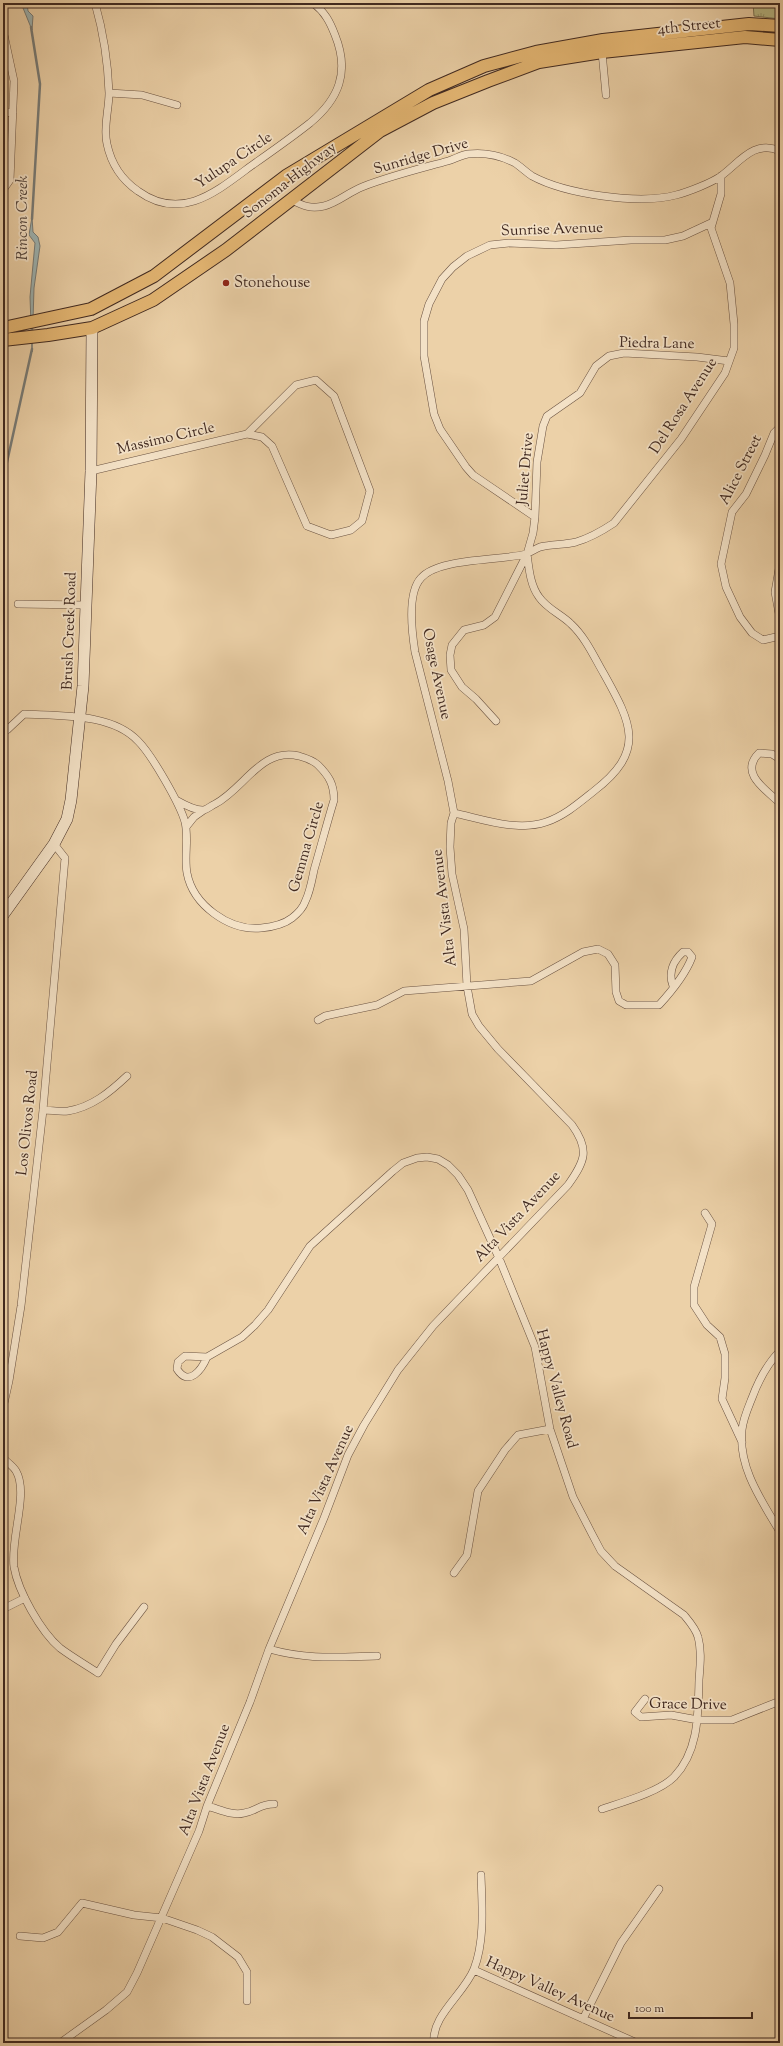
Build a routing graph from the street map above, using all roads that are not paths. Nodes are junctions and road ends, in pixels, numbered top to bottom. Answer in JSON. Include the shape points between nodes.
{"nodes":[{"id":1,"x":95,"y":3,"type":"edge"},
{"id":2,"x":313,"y":3,"type":"edge"},
{"id":3,"x":780,"y":26,"type":"edge"},
{"id":4,"x":3,"y":30,"type":"edge"},
{"id":5,"x":780,"y":40,"type":"edge"},
{"id":6,"x":603,"y":46,"type":"junction"},
{"id":7,"x":109,"y":94,"type":"junction"},
{"id":8,"x":606,"y":95,"type":"dead end"},
{"id":9,"x":177,"y":105,"type":"dead end"},
{"id":10,"x":13,"y":112,"type":"junction"},
{"id":11,"x":3,"y":113,"type":"edge"},
{"id":12,"x":780,"y":151,"type":"edge"},
{"id":13,"x":721,"y":176,"type":"junction"},
{"id":14,"x":4,"y":189,"type":"edge"},
{"id":15,"x":292,"y":200,"type":"junction"},
{"id":16,"x":711,"y":223,"type":"junction"},
{"id":17,"x":91,"y":309,"type":"junction"},
{"id":18,"x":8,"y":327,"type":"edge"},
{"id":19,"x":92,"y":328,"type":"junction"},
{"id":20,"x":7,"y":340,"type":"edge"},
{"id":21,"x":609,"y":356,"type":"joint"},
{"id":22,"x":729,"y":362,"type":"junction"},
{"id":23,"x":780,"y":427,"type":"edge"},
{"id":24,"x":247,"y":434,"type":"junction"},
{"id":25,"x":91,"y":471,"type":"junction"},
{"id":26,"x":536,"y":517,"type":"junction"},
{"id":27,"x":527,"y":554,"type":"junction"},
{"id":28,"x":780,"y":563,"type":"edge"},
{"id":29,"x":18,"y":604,"type":"dead end"},
{"id":30,"x":86,"y":605,"type":"junction"},
{"id":31,"x":780,"y":619,"type":"edge"},
{"id":32,"x":780,"y":636,"type":"edge"},
{"id":33,"x":80,"y":717,"type":"junction"},
{"id":34,"x":496,"y":721,"type":"dead end"},
{"id":35,"x":3,"y":725,"type":"edge"},
{"id":36,"x":780,"y":759,"type":"edge"},
{"id":37,"x":176,"y":800,"type":"junction"},
{"id":38,"x":780,"y":803,"type":"edge"},
{"id":39,"x":204,"y":810,"type":"junction"},
{"id":40,"x":454,"y":813,"type":"junction"},
{"id":41,"x":186,"y":827,"type":"junction"},
{"id":42,"x":54,"y":844,"type":"junction"},
{"id":43,"x":3,"y":915,"type":"edge"},
{"id":44,"x":467,"y":986,"type":"junction"},
{"id":45,"x":673,"y":986,"type":"dead end"},
{"id":46,"x":318,"y":1020,"type":"dead end"},
{"id":47,"x":127,"y":1076,"type":"dead end"},
{"id":48,"x":43,"y":1110,"type":"junction"},
{"id":49,"x":705,"y":1213,"type":"dead end"},
{"id":50,"x":499,"y":1258,"type":"junction"},
{"id":51,"x":780,"y":1351,"type":"edge"},
{"id":52,"x":206,"y":1357,"type":"dead end"},
{"id":53,"x":3,"y":1408,"type":"edge"},
{"id":54,"x":550,"y":1429,"type":"junction"},
{"id":55,"x":742,"y":1442,"type":"junction"},
{"id":56,"x":3,"y":1458,"type":"edge"},
{"id":57,"x":780,"y":1532,"type":"edge"},
{"id":58,"x":454,"y":1573,"type":"dead end"},
{"id":59,"x":25,"y":1598,"type":"junction"},
{"id":60,"x":144,"y":1607,"type":"dead end"},
{"id":61,"x":3,"y":1609,"type":"edge"},
{"id":62,"x":269,"y":1648,"type":"junction"},
{"id":63,"x":377,"y":1656,"type":"dead end"},
{"id":64,"x":645,"y":1699,"type":"dead end"},
{"id":65,"x":780,"y":1701,"type":"edge"},
{"id":66,"x":698,"y":1720,"type":"junction"},
{"id":67,"x":274,"y":1804,"type":"dead end"},
{"id":68,"x":206,"y":1806,"type":"junction"},
{"id":69,"x":602,"y":1809,"type":"dead end"},
{"id":70,"x":481,"y":1876,"type":"dead end"},
{"id":71,"x":659,"y":1889,"type":"dead end"},
{"id":72,"x":162,"y":1918,"type":"junction"},
{"id":73,"x":20,"y":1936,"type":"dead end"},
{"id":74,"x":474,"y":1970,"type":"junction"},
{"id":75,"x":247,"y":2001,"type":"dead end"},
{"id":76,"x":583,"y":2019,"type":"junction"},
{"id":77,"x":60,"y":2043,"type":"edge"},
{"id":78,"x":434,"y":2043,"type":"edge"},
{"id":79,"x":637,"y":2043,"type":"edge"}],
"edges":[{"from":1,"to":7,"type":"street","name":"Yulupa Circle","via":[[101,24]]},
{"from":2,"to":7,"type":"street","name":"Yulupa Circle","via":[[329,18],[340,47],[341,78],[331,101],[310,123],[204,198],[186,204],[162,203],[147,198],[122,176],[113,163],[107,144],[106,118]]},
{"from":3,"to":6,"type":"main road","name":"4th Street","via":[[748,24]]},
{"from":4,"to":10,"type":"street","via":[[14,81]]},
{"from":5,"to":6,"type":"main road","name":"4th Street","via":[[745,37]]},
{"from":6,"to":8,"type":"street"},
{"from":6,"to":15,"type":"main road","name":"Sonoma Highway","via":[[539,62],[433,103],[380,131]]},
{"from":6,"to":17,"type":"main road","name":"Sonoma Highway","via":[[536,52],[492,64],[429,90],[286,176],[154,276]]},
{"from":7,"to":9,"type":"street","via":[[142,95]]},
{"from":10,"to":11,"type":"street"},
{"from":10,"to":14,"type":"street","via":[[10,180]]},
{"from":12,"to":13,"type":"street","name":"Sunridge Drive","via":[[768,147],[755,149]]},
{"from":13,"to":15,"type":"street","name":"Sunridge Drive","via":[[677,195],[654,199],[616,197],[570,191],[532,176],[499,156],[467,154],[368,185],[324,206],[307,208]]},
{"from":13,"to":16,"type":"street","via":[[721,194]]},
{"from":15,"to":19,"type":"main road","name":"Sonoma Highway","via":[[192,276],[160,296]]},
{"from":16,"to":22,"type":"street","name":"Del Rosa Avenue","via":[[730,283],[734,348]]},
{"from":16,"to":26,"type":"street","name":"Sunrise Avenue","via":[[683,236],[665,240],[490,245],[467,256],[442,279],[424,321],[424,356],[434,414],[440,429],[473,475]]},
{"from":17,"to":18,"type":"main road","name":"Sonoma Highway"},
{"from":17,"to":19,"type":"main road"},
{"from":19,"to":20,"type":"main road","name":"Sonoma Highway"},
{"from":19,"to":25,"type":"street","name":"Brush Creek Road"},
{"from":21,"to":22,"type":"street","name":"Piedra Lane","via":[[624,353],[698,357]]},
{"from":21,"to":26,"type":"street","name":"Juliet Drive","via":[[596,366],[580,393],[547,416],[537,462]]},
{"from":22,"to":27,"type":"street","name":"Del Rosa Avenue","via":[[725,373],[681,439],[614,523],[576,542],[539,547]]},
{"from":23,"to":32,"type":"street","name":"Alice Street","via":[[774,433],[746,494],[732,512],[721,564],[729,593],[740,617],[752,633],[764,640]]},
{"from":24,"to":24,"type":"street","via":[[262,438],[272,446],[307,526],[331,535],[351,530],[362,521],[370,491],[334,396],[316,380],[296,385]]},
{"from":24,"to":25,"type":"street","name":"Massimo Circle"},
{"from":25,"to":30,"type":"street","name":"Brush Creek Road"},
{"from":26,"to":27,"type":"street"},
{"from":27,"to":34,"type":"street","via":[[495,617],[484,624],[464,630],[452,645],[450,655],[451,670],[462,687]]},
{"from":27,"to":40,"type":"street","name":"Osage Avenue","via":[[445,565],[428,570],[416,586],[412,630],[415,652]]},
{"from":27,"to":40,"type":"street","via":[[534,587],[539,597],[571,624],[586,642],[623,708],[630,734],[627,752],[614,773],[600,786],[570,810],[546,822],[511,825]]},
{"from":28,"to":31,"type":"street","via":[[775,592]]},
{"from":29,"to":30,"type":"street"},
{"from":30,"to":33,"type":"street","name":"Brush Creek Road"},
{"from":33,"to":35,"type":"street","name":"Gemma Circle","via":[[24,714],[7,730]]},
{"from":33,"to":37,"type":"street","name":"Gemma Circle","via":[[116,725],[129,732],[146,750]]},
{"from":33,"to":42,"type":"street","name":"Brush Creek Road","via":[[71,800],[66,819]]},
{"from":36,"to":38,"type":"street","via":[[772,754],[759,753],[750,766],[754,777]]},
{"from":37,"to":39,"type":"street","via":[[186,806]]},
{"from":37,"to":41,"type":"street","name":"Gemma Circle"},
{"from":39,"to":41,"type":"street","name":"Gemma Circle"},
{"from":39,"to":41,"type":"street","name":"Gemma Circle","via":[[220,801],[273,756],[284,754],[305,758],[316,763],[328,775],[334,788],[334,800],[306,901],[292,918],[282,924],[258,928],[244,927],[222,920],[212,912],[190,883],[186,861]]},
{"from":40,"to":44,"type":"street","name":"Alta Vista Avenue","via":[[450,823],[452,874],[464,930]]},
{"from":42,"to":43,"type":"street","name":"Brush Creek Road"},
{"from":42,"to":48,"type":"street","name":"Los Olivos Road","via":[[65,858],[65,872]]},
{"from":44,"to":45,"type":"street","via":[[531,981],[583,952],[598,949],[608,954],[615,964],[616,992],[619,1001],[626,1005],[659,1005]]},
{"from":44,"to":46,"type":"street","via":[[404,991],[378,1005],[325,1016]]},
{"from":44,"to":50,"type":"street","name":"Alta Vista Avenue","via":[[469,1005],[479,1026],[572,1125],[580,1136],[584,1150],[579,1169],[568,1185]]},
{"from":47,"to":48,"type":"street","via":[[110,1092],[90,1105],[68,1111]]},
{"from":48,"to":53,"type":"street","name":"Los Olivos Road","via":[[21,1306]]},
{"from":49,"to":55,"type":"street","via":[[712,1224],[694,1287],[694,1305],[707,1325],[720,1337],[726,1354],[722,1398]]},
{"from":50,"to":52,"type":"street","name":"Happy Valley Road","via":[[476,1203],[458,1175],[438,1159],[417,1158],[392,1171],[310,1246],[255,1326],[242,1338]]},
{"from":50,"to":54,"type":"street","name":"Happy Valley Road","via":[[535,1347]]},
{"from":50,"to":62,"type":"street","name":"Alta Vista Avenue","via":[[433,1326],[398,1370],[364,1425],[348,1455]]},
{"from":51,"to":55,"type":"street","via":[[755,1389],[744,1419]]},
{"from":54,"to":58,"type":"street","via":[[518,1435],[505,1450],[478,1491],[467,1555]]},
{"from":54,"to":66,"type":"street","name":"Happy Valley Road","via":[[573,1497],[601,1551],[626,1576],[684,1615],[695,1631],[701,1652]]},
{"from":55,"to":57,"type":"street","via":[[751,1481]]},
{"from":56,"to":59,"type":"street","via":[[16,1470],[22,1487],[13,1545],[14,1568]]},
{"from":59,"to":60,"type":"street","via":[[36,1619],[59,1647],[98,1673]]},
{"from":59,"to":61,"type":"street"},
{"from":62,"to":63,"type":"street","via":[[293,1656]]},
{"from":62,"to":68,"type":"street","name":"Alta Vista Avenue","via":[[250,1702]]},
{"from":64,"to":66,"type":"street","name":"Grace Drive","via":[[635,1712],[641,1717],[671,1715]]},
{"from":65,"to":66,"type":"street","name":"Grace Drive","via":[[732,1720]]},
{"from":66,"to":69,"type":"street","name":"Happy Valley Road","via":[[684,1766],[673,1778],[651,1792]]},
{"from":67,"to":68,"type":"street","via":[[263,1804],[245,1813],[232,1814]]},
{"from":68,"to":72,"type":"street","name":"Alta Vista Avenue","via":[[199,1831]]},
{"from":70,"to":74,"type":"street","via":[[482,1909]]},
{"from":71,"to":76,"type":"street","via":[[621,1943]]},
{"from":72,"to":73,"type":"street","via":[[134,1915],[82,1903],[58,1932],[43,1938]]},
{"from":72,"to":75,"type":"street","via":[[207,1935],[238,1957],[247,1972]]},
{"from":72,"to":77,"type":"street","name":"Alta Vista Avenue","via":[[127,1992]]},
{"from":74,"to":76,"type":"street","name":"Happy Valley Avenue"},
{"from":74,"to":78,"type":"street","via":[[435,2028]]},
{"from":76,"to":79,"type":"street","name":"Happy Valley Avenue"}]}
